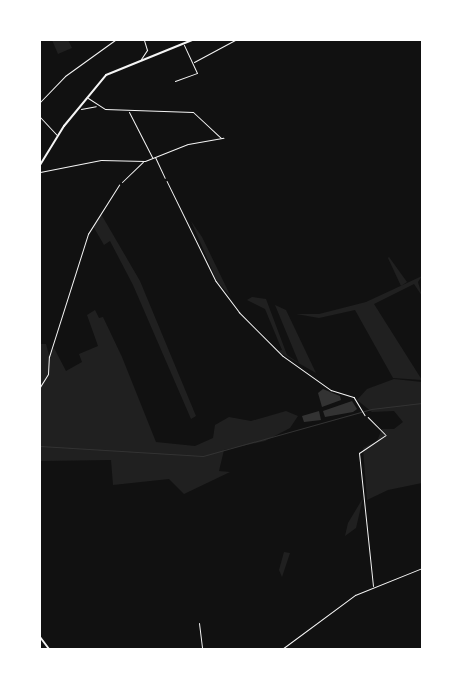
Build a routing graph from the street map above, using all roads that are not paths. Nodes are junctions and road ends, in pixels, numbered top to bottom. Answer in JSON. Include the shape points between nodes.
{"nodes":[{"id":1,"x":115,"y":40,"type":"edge"},
{"id":2,"x":144,"y":40,"type":"edge"},
{"id":3,"x":192,"y":40,"type":"edge"},
{"id":4,"x":235,"y":40,"type":"edge"},
{"id":5,"x":184,"y":45,"type":"junction"},
{"id":6,"x":141,"y":59,"type":"junction"},
{"id":7,"x":193,"y":63,"type":"junction"},
{"id":8,"x":175,"y":81,"type":"dead end"},
{"id":9,"x":88,"y":98,"type":"junction"},
{"id":10,"x":40,"y":102,"type":"edge"},
{"id":11,"x":97,"y":106,"type":"junction"},
{"id":12,"x":81,"y":109,"type":"junction"},
{"id":13,"x":128,"y":111,"type":"junction"},
{"id":14,"x":40,"y":117,"type":"edge"},
{"id":15,"x":58,"y":135,"type":"junction"},
{"id":16,"x":153,"y":157,"type":"junction"},
{"id":17,"x":143,"y":161,"type":"junction"},
{"id":18,"x":40,"y":165,"type":"edge"},
{"id":19,"x":40,"y":172,"type":"edge"},
{"id":20,"x":165,"y":178,"type":"road end"},
{"id":21,"x":122,"y":182,"type":"road end"},
{"id":22,"x":368,"y":417,"type":"road end"},
{"id":23,"x":386,"y":435,"type":"joint"},
{"id":24,"x":422,"y":568,"type":"edge"},
{"id":25,"x":373,"y":586,"type":"junction"},
{"id":26,"x":199,"y":623,"type":"dead end"},
{"id":27,"x":40,"y":638,"type":"edge"},
{"id":28,"x":49,"y":649,"type":"edge"},
{"id":29,"x":202,"y":649,"type":"edge"},
{"id":30,"x":282,"y":649,"type":"edge"}],
"edges":[{"from":1,"to":10,"type":"street","via":[[73,70]]},
{"from":2,"to":6,"type":"street","via":[[146,50]]},
{"from":3,"to":5,"type":"street"},
{"from":4,"to":7,"type":"street"},
{"from":5,"to":6,"type":"street"},
{"from":5,"to":7,"type":"street"},
{"from":6,"to":9,"type":"street","via":[[106,75]]},
{"from":7,"to":8,"type":"street","via":[[195,74]]},
{"from":9,"to":11,"type":"street"},
{"from":9,"to":12,"type":"street"},
{"from":11,"to":12,"type":"street"},
{"from":11,"to":13,"type":"street"},
{"from":12,"to":15,"type":"street"},
{"from":13,"to":16,"type":"street"},
{"from":13,"to":16,"type":"street","via":[[191,111],[215,128],[222,138],[188,144]]},
{"from":14,"to":15,"type":"street"},
{"from":15,"to":18,"type":"street"},
{"from":16,"to":17,"type":"street"},
{"from":16,"to":20,"type":"street"},
{"from":17,"to":19,"type":"street","via":[[102,160]]},
{"from":17,"to":21,"type":"street"},
{"from":22,"to":23,"type":"lane"},
{"from":23,"to":25,"type":"street","via":[[360,451]]},
{"from":24,"to":25,"type":"street"},
{"from":25,"to":30,"type":"street"},
{"from":26,"to":29,"type":"street"},
{"from":27,"to":28,"type":"street"}]}
